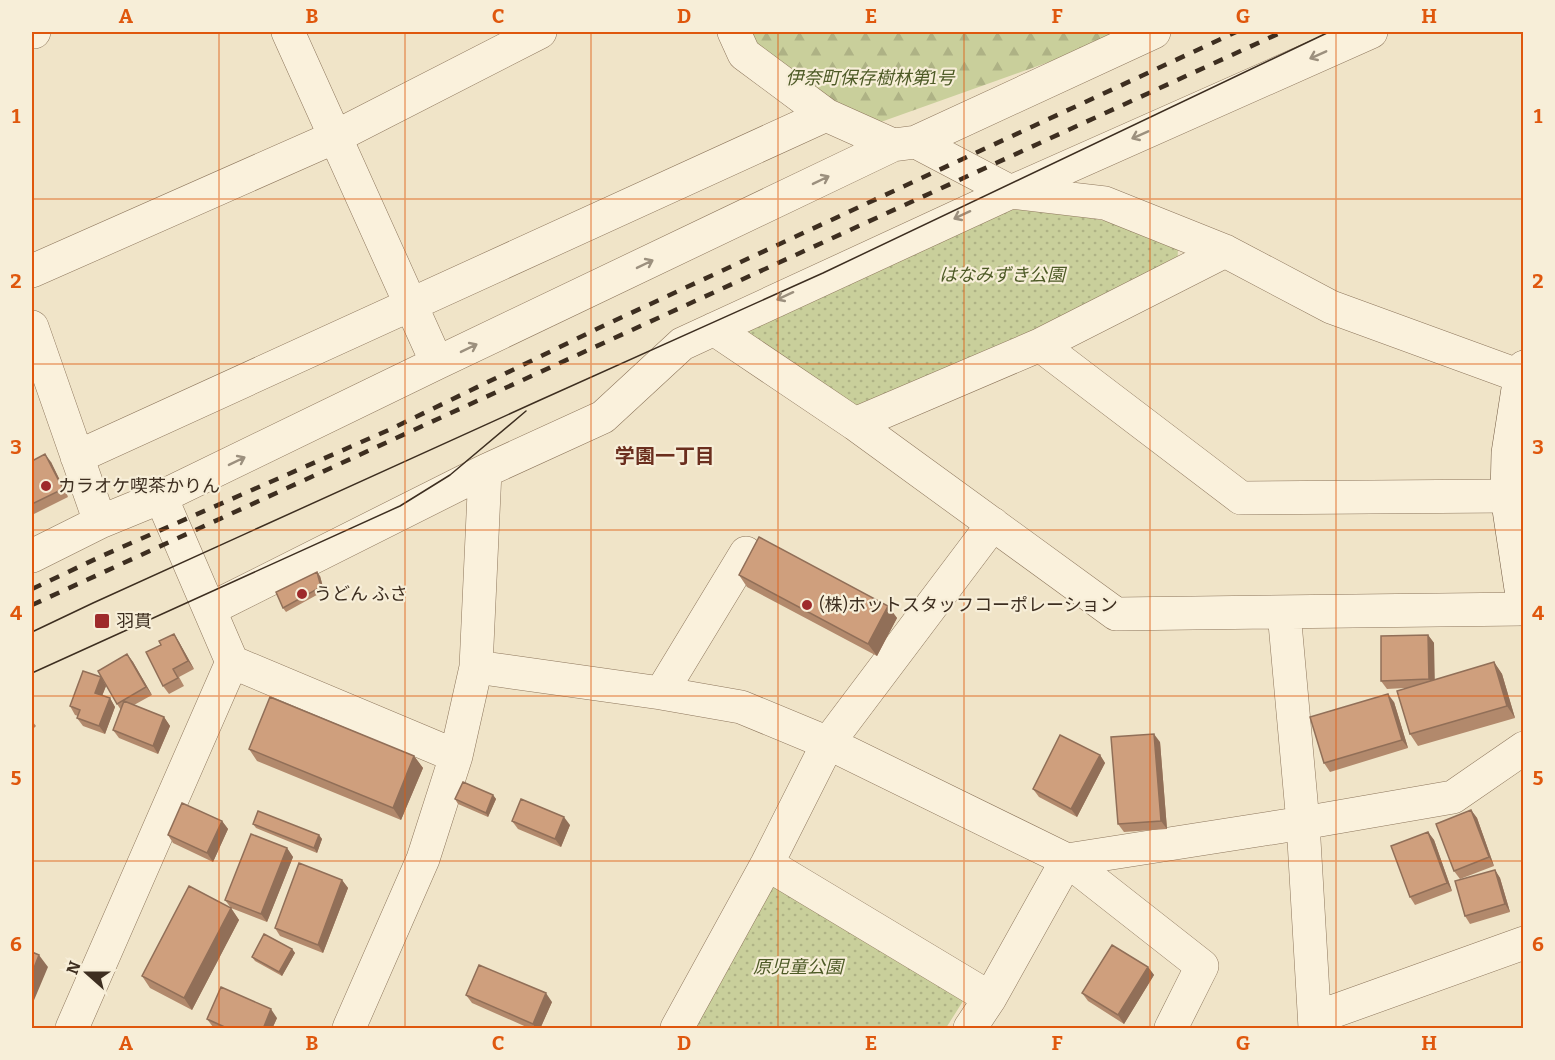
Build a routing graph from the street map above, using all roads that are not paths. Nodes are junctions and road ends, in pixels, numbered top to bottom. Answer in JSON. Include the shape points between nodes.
{"nodes":[{"id":1,"x":288,"y":32,"type":"edge"},
{"id":2,"x":540,"y":32,"type":"edge"},
{"id":3,"x":734,"y":32,"type":"edge"},
{"id":4,"x":1154,"y":32,"type":"edge"},
{"id":5,"x":1371,"y":32,"type":"edge"},
{"id":6,"x":826,"y":115,"type":"junction"},
{"id":7,"x":335,"y":137,"type":"junction"},
{"id":8,"x":905,"y":144,"type":"junction"},
{"id":9,"x":1011,"y":192,"type":"junction"},
{"id":10,"x":1225,"y":251,"type":"junction"},
{"id":11,"x":32,"y":271,"type":"edge"},
{"id":12,"x":411,"y":305,"type":"junction"},
{"id":13,"x":32,"y":327,"type":"edge"},
{"id":14,"x":714,"y":329,"type":"junction"},
{"id":15,"x":1040,"y":345,"type":"junction"},
{"id":16,"x":437,"y":363,"type":"junction"},
{"id":17,"x":1522,"y":372,"type":"edge"},
{"id":18,"x":855,"y":424,"type":"junction"},
{"id":19,"x":77,"y":458,"type":"junction"},
{"id":20,"x":485,"y":471,"type":"junction"},
{"id":21,"x":1507,"y":496,"type":"junction"},
{"id":22,"x":161,"y":498,"type":"junction"},
{"id":23,"x":100,"y":522,"type":"junction"},
{"id":24,"x":993,"y":524,"type":"junction"},
{"id":25,"x":746,"y":553,"type":"dead end"},
{"id":26,"x":32,"y":556,"type":"edge"},
{"id":27,"x":210,"y":609,"type":"junction"},
{"id":28,"x":1524,"y":609,"type":"edge"},
{"id":29,"x":1284,"y":612,"type":"junction"},
{"id":30,"x":232,"y":662,"type":"junction"},
{"id":31,"x":476,"y":667,"type":"junction"},
{"id":32,"x":661,"y":693,"type":"junction"},
{"id":33,"x":828,"y":743,"type":"junction"},
{"id":34,"x":1524,"y":748,"type":"edge"},
{"id":35,"x":456,"y":756,"type":"junction"},
{"id":36,"x":1303,"y":823,"type":"junction"},
{"id":37,"x":1067,"y":860,"type":"junction"},
{"id":38,"x":767,"y":864,"type":"junction"},
{"id":39,"x":1524,"y":943,"type":"edge"},
{"id":40,"x":990,"y":998,"type":"junction"},
{"id":41,"x":1315,"y":1023,"type":"edge"},
{"id":42,"x":72,"y":1029,"type":"edge"},
{"id":43,"x":349,"y":1029,"type":"edge"},
{"id":44,"x":677,"y":1029,"type":"edge"},
{"id":45,"x":970,"y":1029,"type":"edge"},
{"id":46,"x":1171,"y":1029,"type":"edge"}],
"edges":[{"from":1,"to":7,"type":"street"},
{"from":2,"to":7,"type":"street"},
{"from":3,"to":6,"type":"street","via":[[744,54]]},
{"from":4,"to":8,"type":"street"},
{"from":5,"to":9,"type":"street","one_way":true},
{"from":6,"to":8,"type":"street"},
{"from":6,"to":12,"type":"street"},
{"from":7,"to":11,"type":"street"},
{"from":7,"to":12,"type":"street"},
{"from":8,"to":9,"type":"street"},
{"from":16,"to":8,"type":"street","one_way":true},
{"from":9,"to":10,"type":"street","via":[[1105,203]]},
{"from":9,"to":14,"type":"street","one_way":true},
{"from":10,"to":15,"type":"street"},
{"from":10,"to":17,"type":"street","via":[[1331,307]]},
{"from":12,"to":16,"type":"street"},
{"from":12,"to":19,"type":"street"},
{"from":13,"to":19,"type":"street"},
{"from":14,"to":18,"type":"street"},
{"from":14,"to":20,"type":"street","via":[[682,344],[603,417]]},
{"from":15,"to":18,"type":"street"},
{"from":15,"to":21,"type":"street","via":[[1241,498]]},
{"from":22,"to":16,"type":"street","one_way":true},
{"from":17,"to":21,"type":"street","via":[[1508,453]]},
{"from":18,"to":24,"type":"street"},
{"from":19,"to":23,"type":"street"},
{"from":20,"to":27,"type":"street"},
{"from":20,"to":31,"type":"street"},
{"from":21,"to":28,"type":"street"},
{"from":22,"to":23,"type":"street"},
{"from":22,"to":27,"type":"street"},
{"from":23,"to":26,"type":"street"},
{"from":24,"to":29,"type":"street","via":[[1116,614]]},
{"from":24,"to":33,"type":"street"},
{"from":25,"to":32,"type":"street"},
{"from":27,"to":30,"type":"street"},
{"from":28,"to":29,"type":"street"},
{"from":29,"to":36,"type":"street"},
{"from":30,"to":35,"type":"street"},
{"from":30,"to":42,"type":"street"},
{"from":31,"to":32,"type":"street"},
{"from":31,"to":35,"type":"street"},
{"from":32,"to":33,"type":"street","via":[[741,707]]},
{"from":33,"to":37,"type":"street"},
{"from":33,"to":38,"type":"street"},
{"from":34,"to":36,"type":"street","via":[[1453,797]]},
{"from":35,"to":43,"type":"street","via":[[423,859]]},
{"from":36,"to":37,"type":"street"},
{"from":36,"to":41,"type":"street"},
{"from":37,"to":40,"type":"street"},
{"from":37,"to":46,"type":"street","via":[[1202,966]]},
{"from":38,"to":40,"type":"street"},
{"from":38,"to":44,"type":"street"},
{"from":39,"to":41,"type":"street"},
{"from":40,"to":45,"type":"street"}]}
